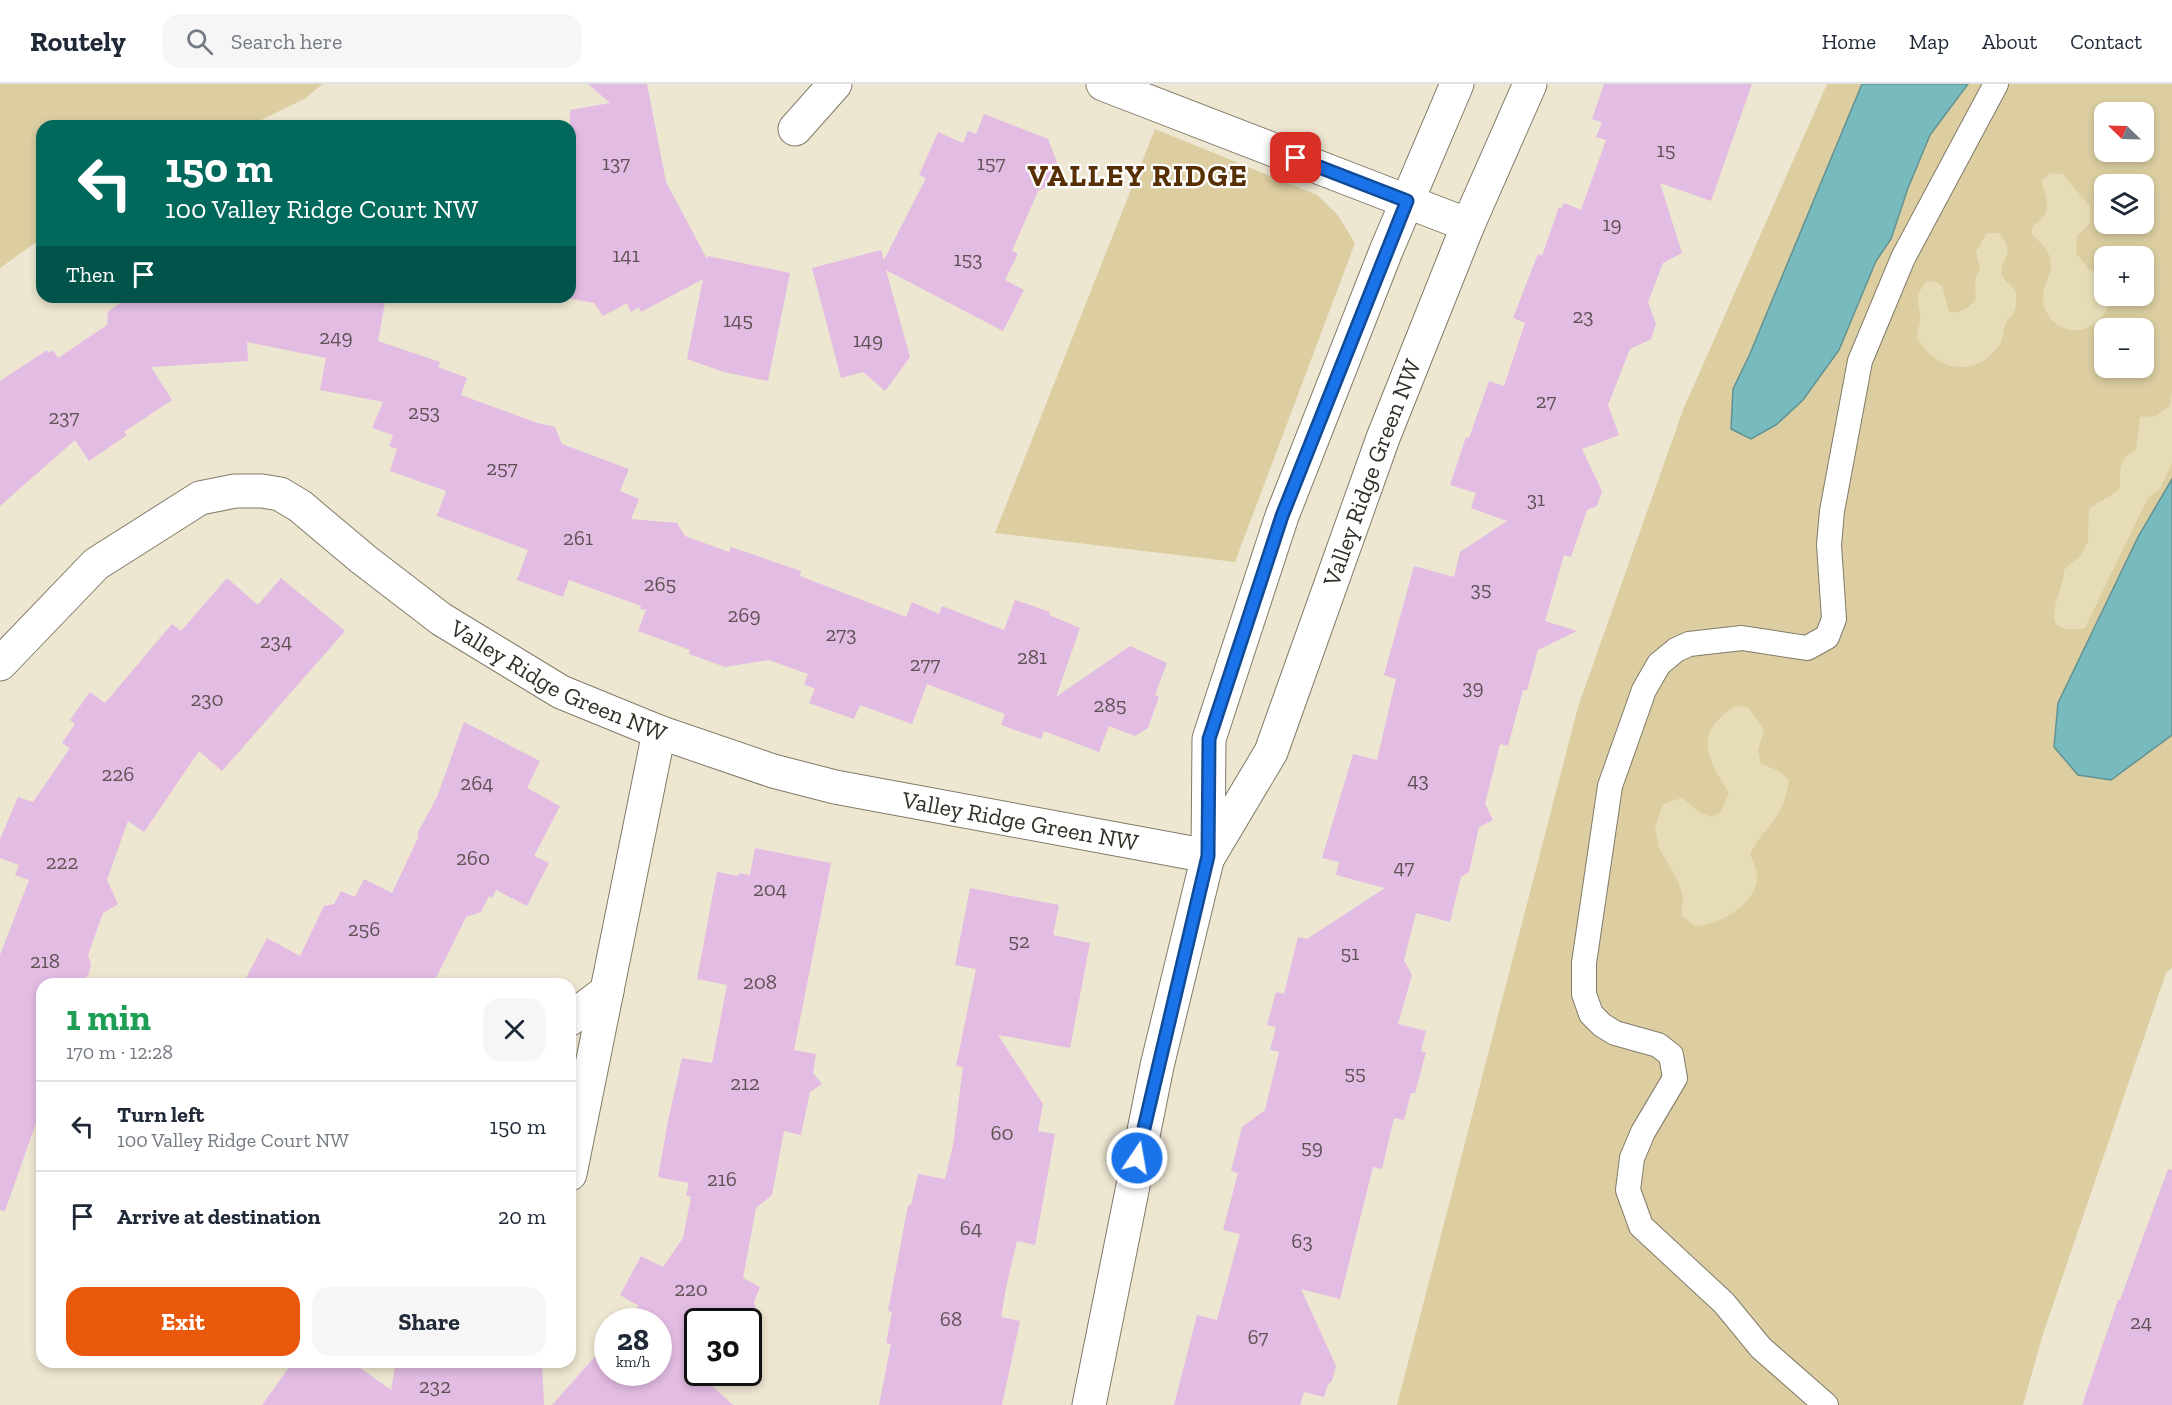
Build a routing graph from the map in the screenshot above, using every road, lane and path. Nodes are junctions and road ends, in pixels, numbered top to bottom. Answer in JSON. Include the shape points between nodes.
{"nodes":[{"id":1,"x":835,"y":84,"type":"edge"},
{"id":2,"x":1103,"y":84,"type":"edge"},
{"id":3,"x":1457,"y":84,"type":"edge"},
{"id":4,"x":1530,"y":84,"type":"edge"},
{"id":5,"x":1996,"y":84,"type":"edge"},
{"id":6,"x":795,"y":129,"type":"dead end"},
{"id":7,"x":1407,"y":201,"type":"junction"},
{"id":8,"x":1468,"y":225,"type":"junction"},
{"id":9,"x":0,"y":664,"type":"edge"},
{"id":10,"x":659,"y":732,"type":"junction"},
{"id":11,"x":1208,"y":856,"type":"junction"},
{"id":12,"x":607,"y":991,"type":"junction"},
{"id":13,"x":576,"y":1014,"type":"edge"},
{"id":14,"x":576,"y":1144,"type":"edge"},
{"id":15,"x":1089,"y":1405,"type":"edge"},
{"id":16,"x":1826,"y":1405,"type":"edge"}],
"edges":[{"from":1,"to":6,"type":"street"},
{"from":2,"to":7,"type":"street"},
{"from":3,"to":7,"type":"street","name":"Valley Ridge Green NW"},
{"from":4,"to":8,"type":"street","name":"Valley Ridge Green NW"},
{"from":5,"to":16,"type":"lane","via":[[1907,249],[1860,361],[1832,511],[1829,544],[1834,619],[1827,637],[1807,648],[1742,638],[1689,644],[1659,664],[1644,690],[1610,786],[1584,963],[1584,993],[1592,1014],[1602,1025],[1615,1033],[1658,1045],[1671,1055],[1675,1078],[1642,1132],[1632,1158],[1628,1190],[1641,1226],[1724,1303],[1761,1348]]},
{"from":7,"to":8,"type":"street"},
{"from":7,"to":11,"type":"street","name":"Valley Ridge Green NW","via":[[1282,516],[1209,739]]},
{"from":8,"to":11,"type":"street","name":"Valley Ridge Green NW","via":[[1383,438],[1271,752]]},
{"from":9,"to":10,"type":"street","name":"Valley Ridge Green NW","via":[[96,564],[200,498],[235,491],[262,491],[280,494],[300,506],[451,625],[561,692]]},
{"from":10,"to":11,"type":"street","name":"Valley Ridge Green NW","via":[[773,771],[835,786]]},
{"from":10,"to":12,"type":"street"},
{"from":11,"to":15,"type":"street","name":"Valley Ridge Green NW","via":[[1154,1078]]},
{"from":12,"to":13,"type":"street"},
{"from":12,"to":14,"type":"street"}]}
